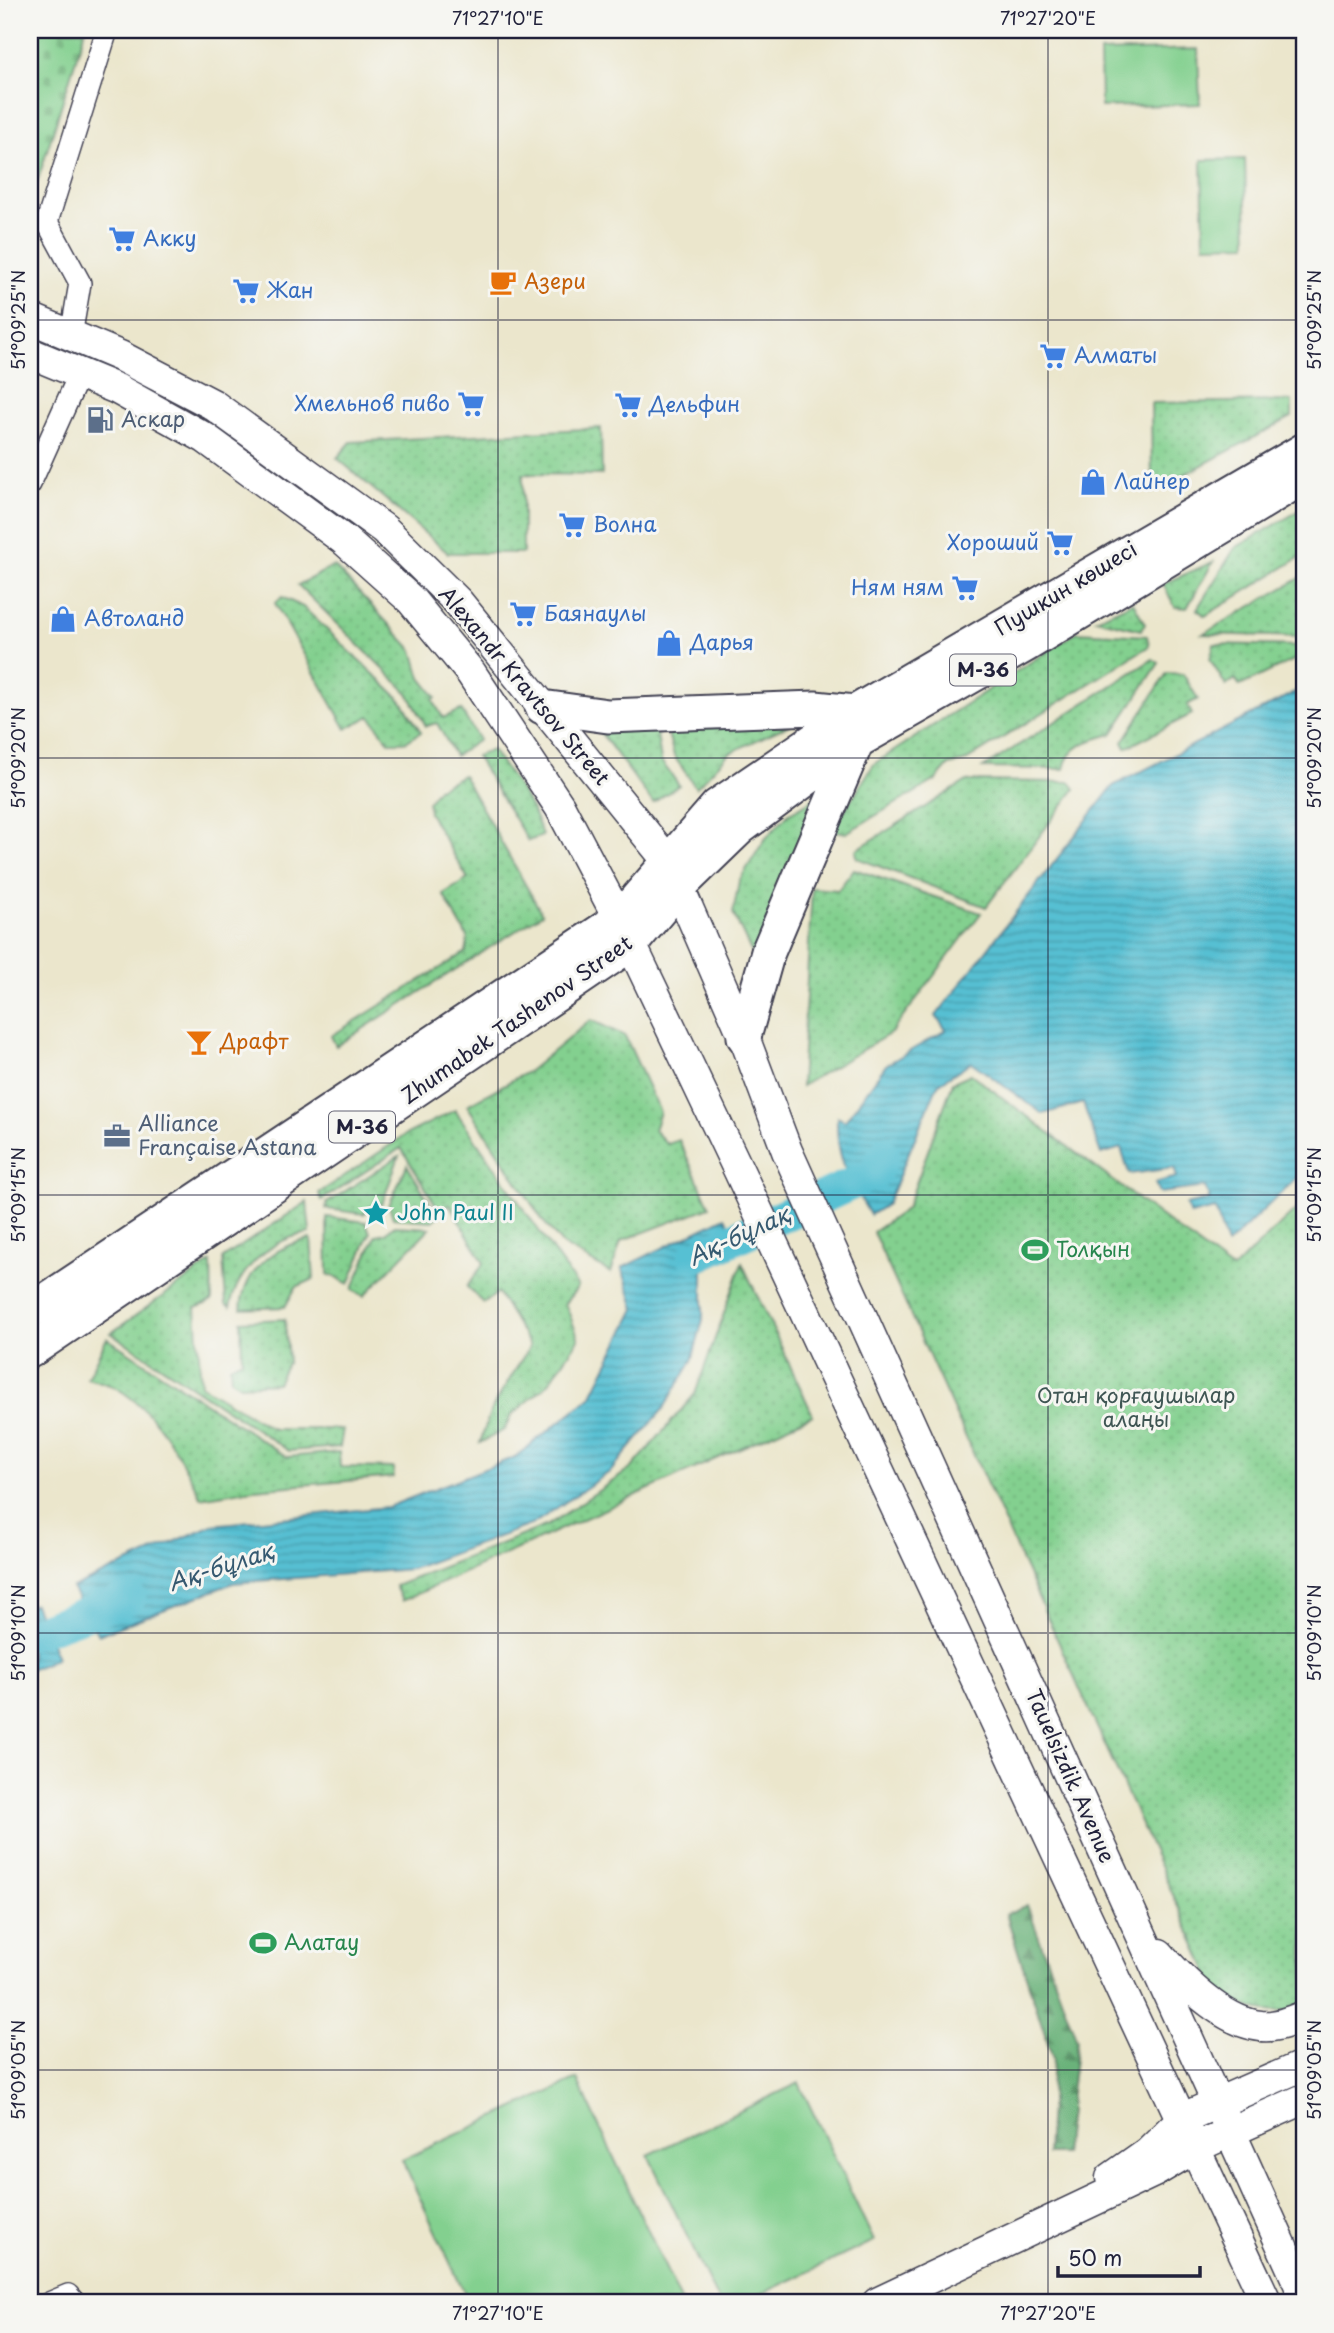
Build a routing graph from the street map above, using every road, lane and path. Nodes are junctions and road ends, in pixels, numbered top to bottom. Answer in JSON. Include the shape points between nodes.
{"nodes":[{"id":1,"x":107,"y":30,"type":"edge"},
{"id":2,"x":30,"y":318,"type":"edge"},
{"id":3,"x":71,"y":336,"type":"junction"},
{"id":4,"x":30,"y":353,"type":"edge"},
{"id":5,"x":80,"y":373,"type":"junction"},
{"id":6,"x":1304,"y":450,"type":"edge"},
{"id":7,"x":1304,"y":477,"type":"edge"},
{"id":8,"x":30,"y":484,"type":"edge"},
{"id":9,"x":542,"y":707,"type":"junction"},
{"id":10,"x":856,"y":727,"type":"junction"},
{"id":11,"x":673,"y":874,"type":"junction"},
{"id":12,"x":625,"y":931,"type":"junction"},
{"id":13,"x":744,"y":1037,"type":"junction"},
{"id":14,"x":787,"y":1151,"type":"joint"},
{"id":15,"x":739,"y":1171,"type":"joint"},
{"id":16,"x":30,"y":1311,"type":"edge"},
{"id":17,"x":30,"y":1351,"type":"edge"},
{"id":18,"x":1141,"y":1934,"type":"junction"},
{"id":19,"x":1304,"y":2016,"type":"edge"},
{"id":20,"x":1304,"y":2065,"type":"edge"},
{"id":21,"x":1304,"y":2099,"type":"edge"},
{"id":22,"x":1217,"y":2104,"type":"junction"},
{"id":23,"x":1183,"y":2118,"type":"junction"},
{"id":24,"x":1231,"y":2132,"type":"junction"},
{"id":25,"x":1196,"y":2147,"type":"junction"},
{"id":26,"x":1062,"y":2213,"type":"junction"},
{"id":27,"x":1304,"y":2295,"type":"edge"},
{"id":28,"x":49,"y":2303,"type":"edge"},
{"id":29,"x":75,"y":2303,"type":"edge"},
{"id":30,"x":877,"y":2303,"type":"edge"},
{"id":31,"x":1266,"y":2303,"type":"edge"}],
"edges":[{"from":1,"to":3,"type":"street","via":[[47,222],[80,283]]},
{"from":2,"to":3,"type":"main road","name":"Alexandr Kravtsov Street"},
{"from":3,"to":9,"type":"main road","name":"Alexandr Kravtsov Street","via":[[212,404],[384,529],[458,602]]},
{"from":4,"to":5,"type":"main road","name":"Alexandr Kravtsov Street"},
{"from":5,"to":8,"type":"street"},
{"from":5,"to":12,"type":"main road","name":"Alexandr Kravtsov Street","via":[[205,438],[344,540],[411,600],[471,673],[560,807]]},
{"from":6,"to":10,"type":"main road","name":"Пушкин көшесі","number":"M-36"},
{"from":7,"to":10,"type":"main road","name":"Пушкин көшесі","number":"M-36","via":[[1027,645]]},
{"from":9,"to":10,"type":"main road","via":[[608,716],[815,708]]},
{"from":9,"to":11,"type":"main road","name":"Alexandr Kravtsov Street"},
{"from":10,"to":11,"type":"main road","name":"Пушкин көшесі","number":"M-36","via":[[717,806]]},
{"from":10,"to":13,"type":"main road","via":[[768,952]]},
{"from":11,"to":12,"type":"main road","name":"Zhumabek Tashenov Street","number":"M-36"},
{"from":11,"to":13,"type":"main road","name":"Alexandr Kravtsov Street"},
{"from":12,"to":15,"type":"main road","name":"Alexandr Kravtsov Street"},
{"from":12,"to":16,"type":"main road","name":"Zhumabek Tashenov Street","number":"M-36"},
{"from":12,"to":17,"type":"main road","name":"Zhumabek Tashenov Street","number":"M-36"},
{"from":13,"to":14,"type":"main road","name":"Alexandr Kravtsov Street"},
{"from":14,"to":18,"type":"main road","name":"Tauelsizdik Avenue"},
{"from":15,"to":23,"type":"main road","name":"Tauelsizdik Avenue"},
{"from":18,"to":19,"type":"main road","via":[[1180,1978],[1223,2010],[1261,2026]]},
{"from":18,"to":22,"type":"main road","name":"Tauelsizdik Avenue"},
{"from":20,"to":22,"type":"main road"},
{"from":21,"to":24,"type":"main road"},
{"from":22,"to":23,"type":"main road"},
{"from":22,"to":24,"type":"main road","name":"Tauelsizdik Avenue"},
{"from":23,"to":25,"type":"main road","name":"Tauelsizdik Avenue"},
{"from":23,"to":26,"type":"main road","via":[[1148,2151]]},
{"from":24,"to":25,"type":"main road"},
{"from":24,"to":27,"type":"main road","name":"Tauelsizdik Avenue"},
{"from":25,"to":26,"type":"main road","via":[[1156,2171]]},
{"from":25,"to":31,"type":"main road","name":"Tauelsizdik Avenue"},
{"from":26,"to":30,"type":"main road","via":[[1012,2242]]},
{"from":28,"to":29,"type":"street","via":[[68,2295]]}]}
